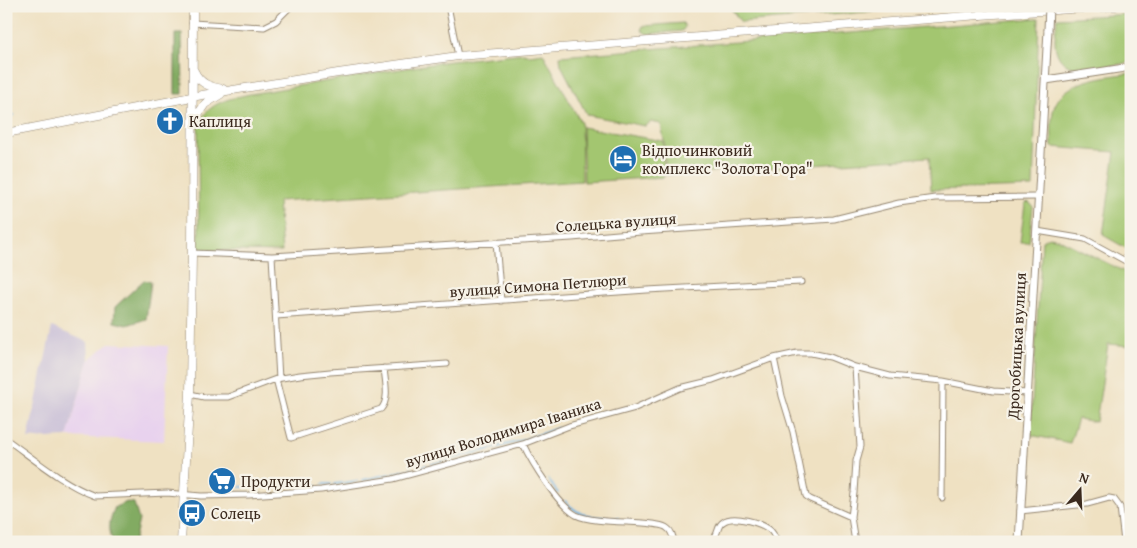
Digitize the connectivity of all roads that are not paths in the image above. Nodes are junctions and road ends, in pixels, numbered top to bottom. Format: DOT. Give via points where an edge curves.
graph roads {
  1 [pos="292,6"];
  2 [pos="448,6"];
  3 [pos="982,6"];
  4 [pos="1049,6"];
  5 [pos="1116,6"];
  6 [pos="192,8"];
  7 [pos="980,15"];
  8 [pos="192,23"];
  9 [pos="458,56"];
  10 [pos="192,66"];
  11 [pos="1131,67"];
  12 [pos="1046,80"];
  13 [pos="232,90"];
  14 [pos="193,96"];
  15 [pos="193,123"];
  16 [pos="6,133"];
  17 [pos="1039,197"];
  18 [pos="1037,230"];
  19 [pos="496,242"];
  20 [pos="192,253"];
  21 [pos="272,256"];
  22 [pos="1131,264"];
  23 [pos="801,282"];
  24 [pos="502,301"];
  25 [pos="276,316"];
  26 [pos="774,358"];
  27 [pos="447,364"];
  28 [pos="855,367"];
  29 [pos="384,368"];
  30 [pos="278,379"];
  31 [pos="943,382"];
  32 [pos="1028,393"];
  33 [pos="190,394"];
  34 [pos="6,439"];
  35 [pos="523,444"];
  36 [pos="184,494"];
  37 [pos="942,498"];
  38 [pos="1020,511"];
  39 [pos="850,516"];
  40 [pos="1127,540"];
  41 [pos="182,542"];
  42 [pos="674,542"];
  43 [pos="706,542"];
  44 [pos="777,542"];
  45 [pos="855,542"];
  46 [pos="1019,542"];
  1 -- 8 [label="street" via="264,27"];
  2 -- 9 [label="street"];
  3 -- 7 [label="street"];
  4 -- 12 [label="street, Дрогобицька вулиця, bridge"];
  5 -- 7 [label="main road"];
  6 -- 8 [label="main road"];
  7 -- 9 [label="main road"];
  8 -- 10 [label="main road"];
  9 -- 13 [label="main road"];
  10 -- 13 [label="main road" via="202,82"];
  10 -- 14 [label="main road"];
  11 -- 12 [label="street"];
  12 -- 17 [label="street, Дрогобицька вулиця"];
  13 -- 14 [label="main road"];
  13 -- 15 [label="main road" via="210,100"];
  14 -- 15 [label="main road"];
  14 -- 16 [label="main road"];
  15 -- 20 [label="main road"];
  17 -- 18 [label="street, Дрогобицька вулиця"];
  17 -- 19 [label="street, Солецька вулиця" via="935,198 813,222"];
  18 -- 22 [label="street" via="1085,238"];
  18 -- 32 [label="street, Дрогобицька вулиця"];
  19 -- 21 [label="street, Солецька вулиця"];
  19 -- 24 [label="street"];
  20 -- 21 [label="street, Солецька вулиця"];
  20 -- 33 [label="main road"];
  21 -- 25 [label="street"];
  23 -- 24 [label="street, вулиця Симона Петлюри"];
  24 -- 25 [label="street, вулиця Симона Петлюри"];
  25 -- 30 [label="street"];
  26 -- 28 [label="street, вулиця Володимира Іваника" via="811,353"];
  26 -- 35 [label="street, вулиця Володимира Іваника"];
  26 -- 39 [label="street" via="806,496"];
  27 -- 29 [label="street"];
  28 -- 31 [label="street, вулиця Володимира Іваника" via="890,376"];
  28 -- 39 [label="street" via="860,446"];
  29 -- 30 [label="street"];
  29 -- 30 [label="street" via="386,392 385,405 381,409 291,438"];
  30 -- 33 [label="street" via="228,397"];
  31 -- 32 [label="street, вулиця Володимира Іваника" via="993,391"];
  31 -- 37 [label="street"];
  32 -- 38 [label="street, Дрогобицька вулиця"];
  33 -- 36 [label="main road"];
  34 -- 36 [label="street, вулиця Володимира Іваника" via="95,496"];
  35 -- 36 [label="street, вулиця Володимира Іваника" via="416,474 359,485 249,495"];
  35 -- 42 [label="street" via="561,501 574,514 585,518 664,526"];
  36 -- 41 [label="main road"];
  38 -- 40 [label="street" via="1114,499 1120,507"];
  38 -- 46 [label="street, Дрогобицька вулиця"];
  39 -- 45 [label="street"];
  43 -- 44 [label="street" via="715,538 720,523 734,519 766,527"];
}
